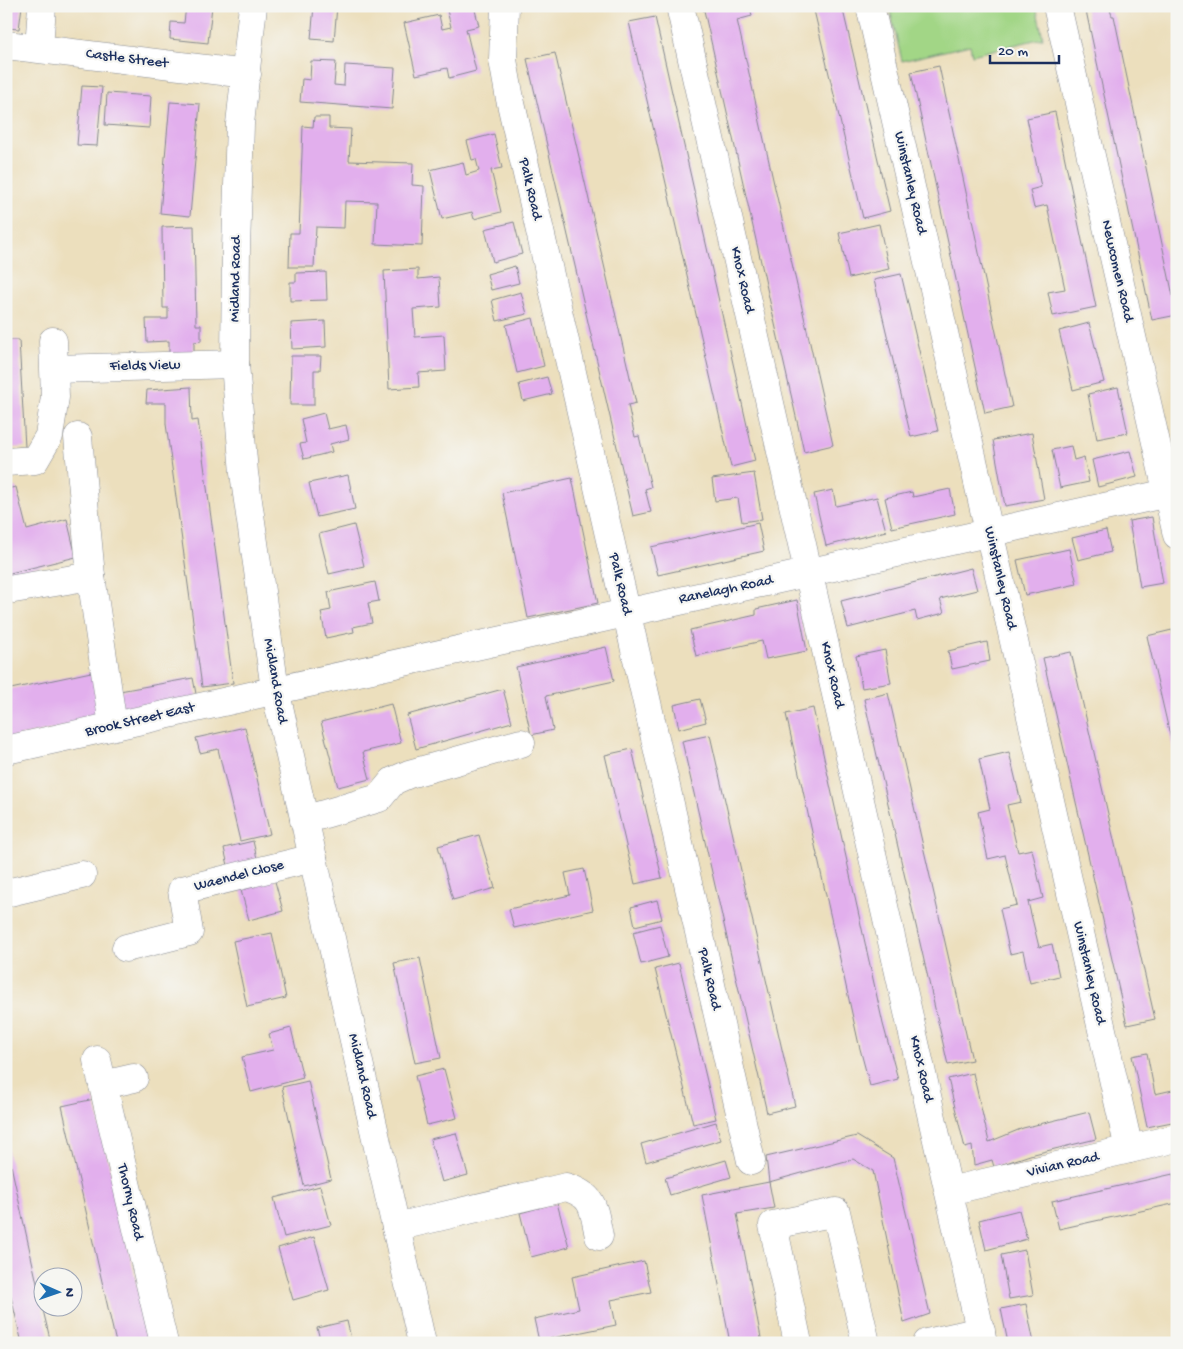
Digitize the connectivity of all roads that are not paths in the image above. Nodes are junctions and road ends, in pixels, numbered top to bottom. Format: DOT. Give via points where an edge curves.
graph roads {
  1 [pos="42,6"];
  2 [pos="253,6"];
  3 [pos="505,6"];
  4 [pos="680,6"];
  5 [pos="870,6"];
  6 [pos="1057,6"];
  7 [pos="6,45"];
  8 [pos="39,48"];
  9 [pos="247,74"];
  10 [pos="53,341"];
  11 [pos="235,364"];
  12 [pos="55,368"];
  13 [pos="78,437"];
  14 [pos="6,462"];
  15 [pos="1172,492"];
  16 [pos="990,532"];
  17 [pos="1177,535"];
  18 [pos="808,572"];
  19 [pos="91,576"];
  20 [pos="14,589"];
  21 [pos="626,612"];
  22 [pos="275,689"];
  23 [pos="113,726"];
  24 [pos="521,742"];
  25 [pos="6,750"];
  26 [pos="304,820"];
  27 [pos="313,858"];
  28 [pos="82,875"];
  29 [pos="7,890"];
  30 [pos="126,948"];
  31 [pos="134,1078"];
  32 [pos="1177,1138"];
  33 [pos="1130,1149"];
  34 [pos="751,1160"];
  35 [pos="949,1191"];
  36 [pos="396,1227"];
  37 [pos="599,1236"];
  38 [pos="982,1337"];
  39 [pos="164,1343"];
  40 [pos="422,1343"];
  41 [pos="798,1343"];
  42 [pos="866,1343"];
  43 [pos="927,1343"];
  1 -- 8 [label="street"];
  2 -- 9 [label="street, Midland Road"];
  3 -- 21 [label="street, Palk Road" via="515,40 503,60 510,99"];
  4 -- 18 [label="street, Knox Road"];
  5 -- 16 [label="street, Winstanley Road"];
  6 -- 15 [label="street, Newcomen Road"];
  7 -- 8 [label="street, Castle Street"];
  8 -- 9 [label="street, Castle Street"];
  9 -- 11 [label="street, Midland Road" via="240,124"];
  10 -- 12 [label="street"];
  11 -- 12 [label="street, Fields View"];
  11 -- 22 [label="street, Midland Road" via="244,473"];
  12 -- 14 [label="street" via="55,397 49,436 35,460"];
  13 -- 19 [label="street"];
  15 -- 16 [label="street, Ranelagh Road"];
  15 -- 17 [label="street, Newcomen Road"];
  16 -- 18 [label="street, Ranelagh Road"];
  16 -- 33 [label="street, Winstanley Road"];
  18 -- 21 [label="street, Ranelagh Road"];
  18 -- 35 [label="street, Knox Road"];
  19 -- 20 [label="street"];
  19 -- 23 [label="street"];
  21 -- 22 [label="street, Ranelagh Road"];
  21 -- 34 [label="street, Palk Road"];
  22 -- 23 [label="street, Brook Street East"];
  22 -- 26 [label="street, Midland Road"];
  23 -- 25 [label="street, Brook Street East"];
  24 -- 26 [label="street" via="410,774 393,782 379,798"];
  26 -- 27 [label="street, Midland Road"];
  27 -- 30 [label="street, Waendel Close" via="182,890 188,932"];
  27 -- 36 [label="street, Midland Road"];
  28 -- 29 [label="street"];
  31 -- 39 [label="street, Thorny Road" via="100,1073"];
  32 -- 33 [label="street, Vivian Road"];
  33 -- 35 [label="street, Vivian Road"];
  35 -- 38 [label="street, Knox Road"];
  36 -- 37 [label="street" via="566,1187 583,1192 592,1205"];
  36 -- 40 [label="street, Midland Road"];
  38 -- 43 [label="street"];
  41 -- 42 [label="street" via="773,1226 836,1212"];
}
